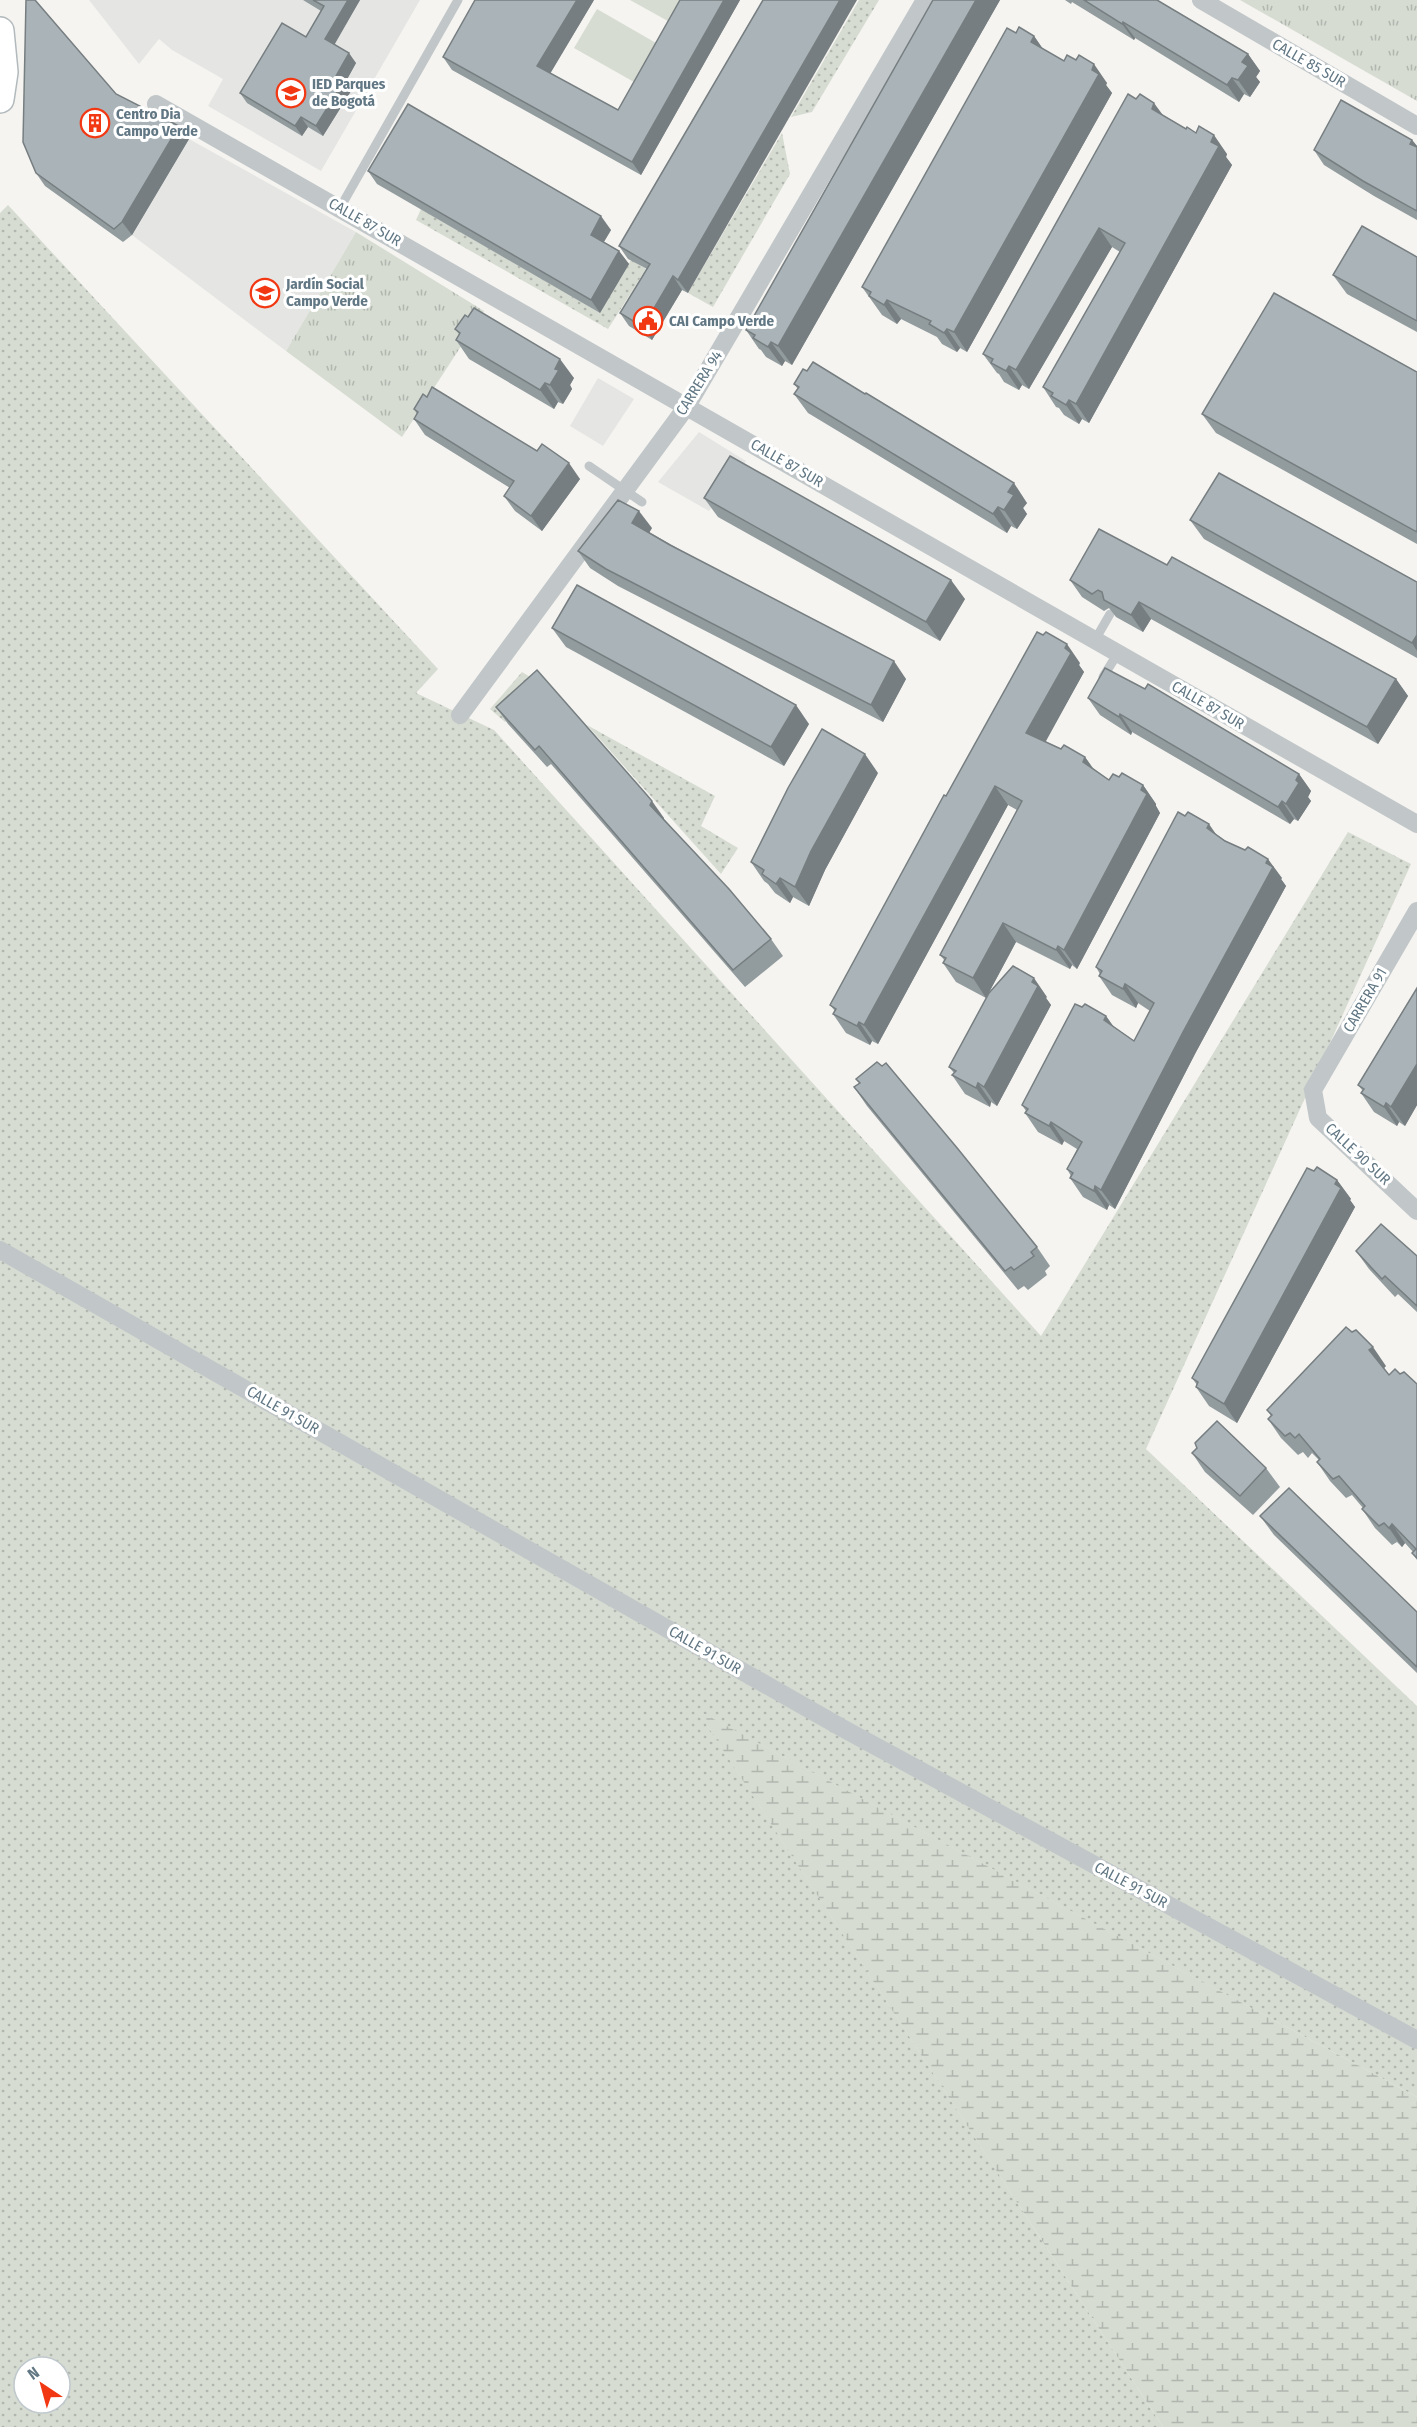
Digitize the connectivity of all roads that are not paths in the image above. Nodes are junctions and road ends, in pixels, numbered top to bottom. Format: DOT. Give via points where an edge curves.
graph roads {
  1 [pos="458,0"];
  2 [pos="925,0"];
  3 [pos="1201,0"];
  4 [pos="0,31"];
  5 [pos="0,99"];
  6 [pos="156,104"];
  7 [pos="1417,126"];
  8 [pos="340,208"];
  9 [pos="687,406"];
  10 [pos="589,466"];
  11 [pos="626,490"];
  12 [pos="642,502"];
  13 [pos="1110,614"];
  14 [pos="1095,640"];
  15 [pos="1118,653"];
  16 [pos="1103,677"];
  17 [pos="460,714"];
  18 [pos="1417,824"];
  19 [pos="1417,910"];
  20 [pos="1312,1090"];
  21 [pos="1417,1211"];
  22 [pos="0,1250"];
  23 [pos="1417,2040"];
  1 -- 8 [label="lane"];
  2 -- 9 [label="street, CARRERA 94"];
  3 -- 7 [label="street, CALLE 85 SUR"];
  4 -- 5 [label="main road" via="4,72"];
  6 -- 8 [label="street, CALLE 87 SUR"];
  8 -- 9 [label="street, CALLE 87 SUR"];
  9 -- 11 [label="street, CARRERA 94"];
  9 -- 14 [label="street, CALLE 87 SUR"];
  10 -- 11 [label="lane"];
  11 -- 12 [label="lane"];
  11 -- 17 [label="street, CARRERA 94"];
  13 -- 14 [label="lane"];
  14 -- 15 [label="street, CALLE 87 SUR"];
  15 -- 16 [label="lane"];
  15 -- 18 [label="street, CALLE 87 SUR"];
  19 -- 20 [label="street, CARRERA 91"];
  20 -- 21 [label="street, CALLE 90 SUR" via="1318,1118"];
  22 -- 23 [label="street, CALLE 91 SUR" via="844,1729"];
}
